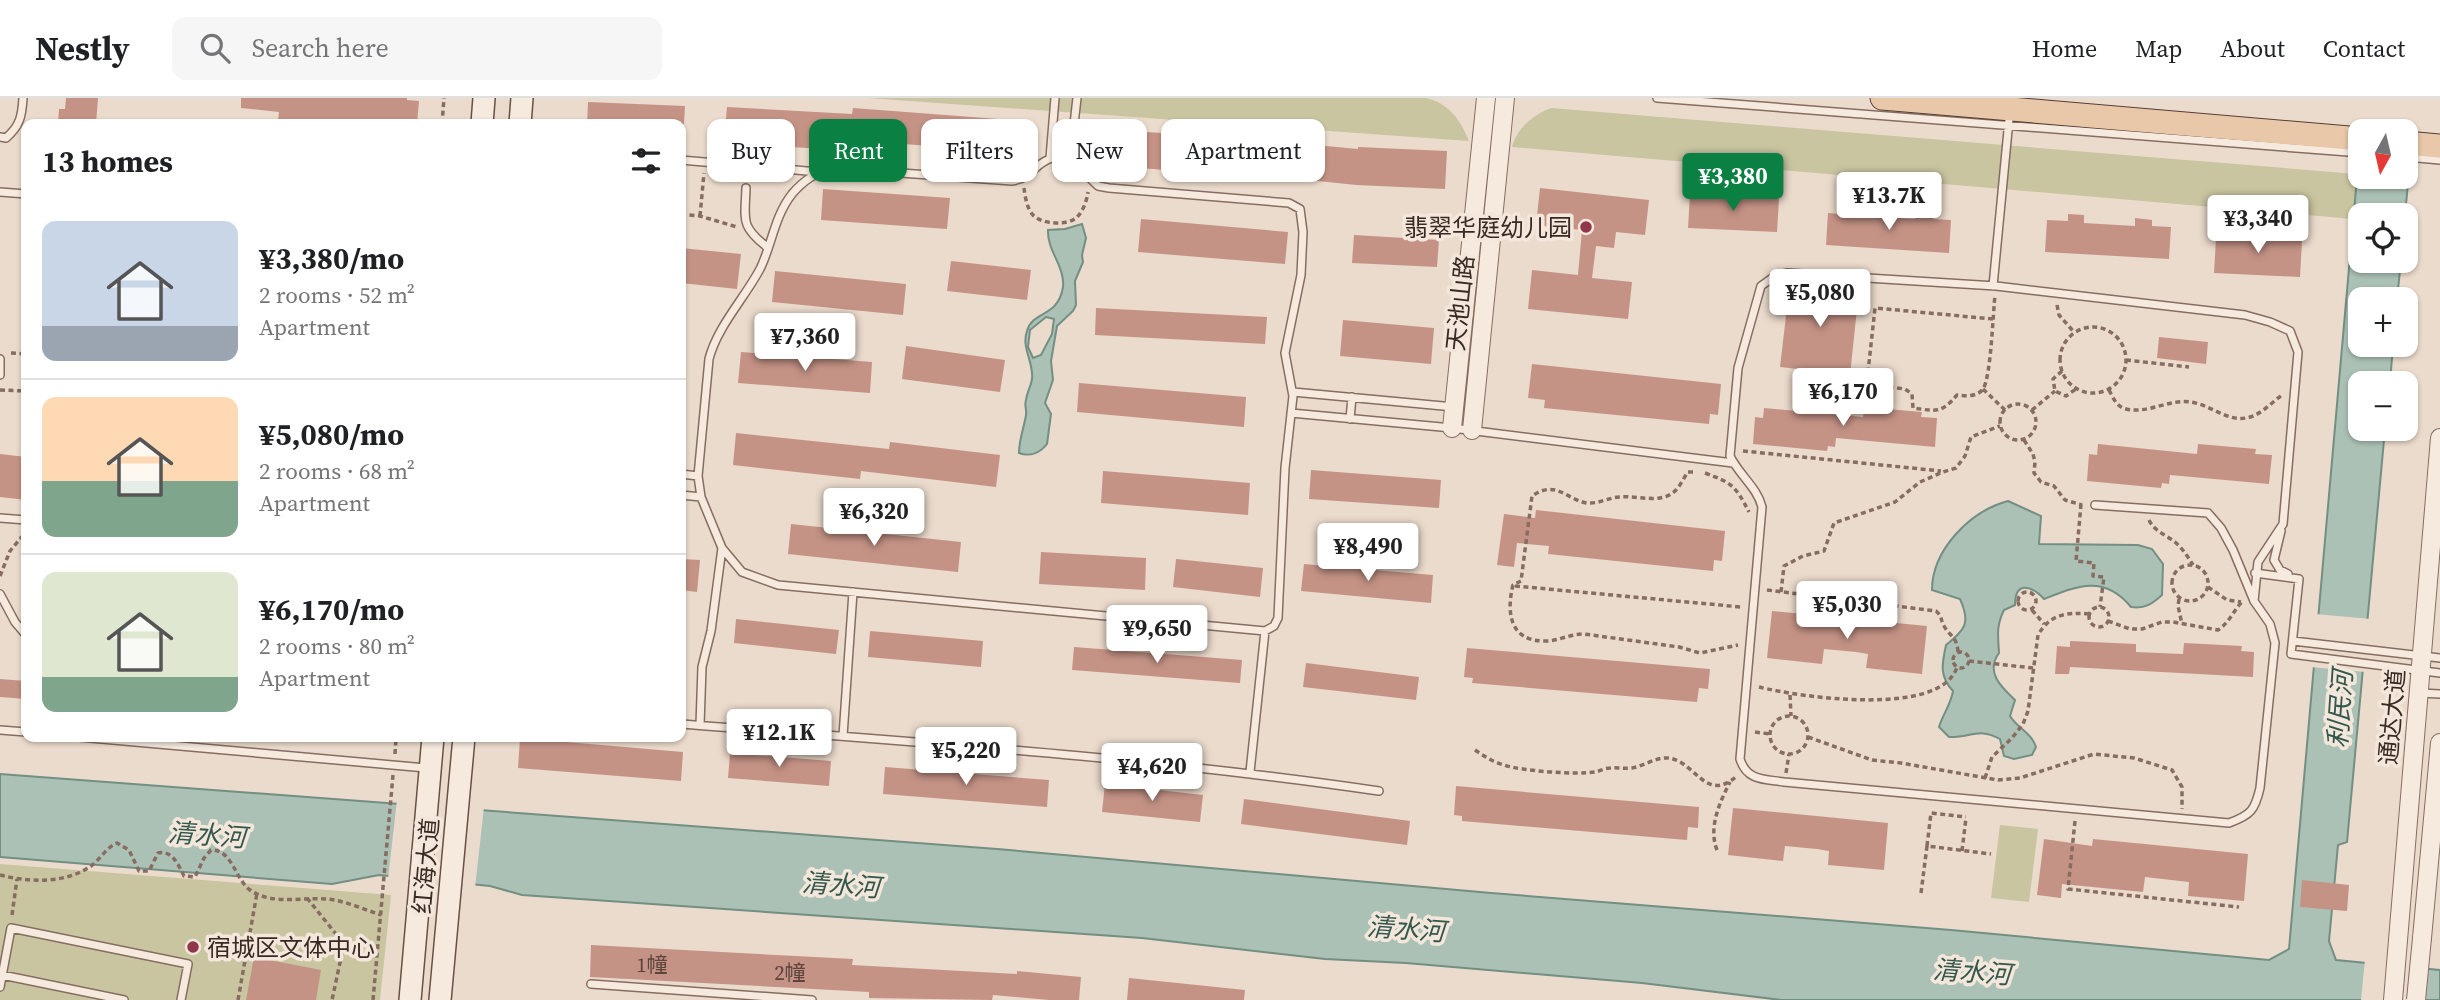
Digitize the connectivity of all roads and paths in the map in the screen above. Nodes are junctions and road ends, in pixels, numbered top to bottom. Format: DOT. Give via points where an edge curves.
graph roads {
  1 [pos="23,98"];
  2 [pos="444,98"];
  3 [pos="484,98"];
  4 [pos="522,98"];
  5 [pos="1055,98"];
  6 [pos="1077,98"];
  7 [pos="1486,98"];
  8 [pos="1505,98"];
  9 [pos="1657,98"];
  10 [pos="1882,98"];
  11 [pos="2010,117"];
  12 [pos="22,119"];
  13 [pos="442,119"];
  14 [pos="482,119"];
  15 [pos="520,119"];
  16 [pos="1075,119"];
  17 [pos="21,120"];
  18 [pos="0,139"];
  19 [pos="2348,140"];
  20 [pos="2315,142"];
  21 [pos="2418,144"];
  22 [pos="2440,146"];
  23 [pos="2348,150"];
  24 [pos="2418,158"];
  25 [pos="1049,159"];
  26 [pos="1052,159"];
  27 [pos="686,160"];
  28 [pos="2440,160"];
  29 [pos="705,162"];
  30 [pos="1038,165"];
  31 [pos="809,171"];
  32 [pos="809,179"];
  33 [pos="1024,182"];
  34 [pos="1091,182"];
  35 [pos="1093,182"];
  36 [pos="746,188"];
  37 [pos="0,192"];
  38 [pos="21,194"];
  39 [pos="686,215"];
  40 [pos="700,216"];
  41 [pos="749,231"];
  42 [pos="767,247"];
  43 [pos="1994,286"];
  44 [pos="2054,293"];
  45 [pos="1993,319"];
  46 [pos="2074,332"];
  47 [pos="0,353"];
  48 [pos="21,354"];
  49 [pos="0,359"];
  50 [pos="2126,360"];
  51 [pos="2189,367"];
  52 [pos="2062,371"];
  53 [pos="0,375"];
  54 [pos="2295,385"];
  55 [pos="1983,389"];
  56 [pos="2076,389"];
  57 [pos="0,390"];
  58 [pos="2109,390"];
  59 [pos="21,391"];
  60 [pos="2055,391"];
  61 [pos="1293,392"];
  62 [pos="1352,397"];
  63 [pos="1454,407"];
  64 [pos="2005,410"];
  65 [pos="2032,410"];
  66 [pos="1292,413"];
  67 [pos="1350,419"];
  68 [pos="2000,426"];
  69 [pos="1452,428"];
  70 [pos="1472,430"];
  71 [pos="2440,438"];
  72 [pos="2024,440"];
  73 [pos="1730,450"];
  74 [pos="1733,463"];
  75 [pos="1943,472"];
  76 [pos="686,475"];
  77 [pos="698,476"];
  78 [pos="686,496"];
  79 [pos="701,497"];
  80 [pos="2081,505"];
  81 [pos="2095,505"];
  82 [pos="2143,508"];
  83 [pos="1751,517"];
  84 [pos="0,518"];
  85 [pos="21,520"];
  86 [pos="2283,524"];
  87 [pos="21,537"];
  88 [pos="722,548"];
  89 [pos="2193,565"];
  90 [pos="2255,573"];
  91 [pos="0,576"];
  92 [pos="2298,579"];
  93 [pos="1513,585"];
  94 [pos="2208,587"];
  95 [pos="1755,588"];
  96 [pos="853,592"];
  97 [pos="1781,592"];
  98 [pos="0,594"];
  99 [pos="2179,598"];
  100 [pos="2254,601"];
  101 [pos="2242,602"];
  102 [pos="1742,607"];
  103 [pos="2100,607"];
  104 [pos="2031,609"];
  105 [pos="2089,614"];
  106 [pos="1741,620"];
  107 [pos="2108,621"];
  108 [pos="2044,624"];
  109 [pos="2182,624"];
  110 [pos="21,629"];
  111 [pos="1265,631"];
  112 [pos="2294,641"];
  113 [pos="1958,652"];
  114 [pos="1737,653"];
  115 [pos="1969,661"];
  116 [pos="2421,662"];
  117 [pos="1957,667"];
  118 [pos="2034,668"];
  119 [pos="2440,673"];
  120 [pos="1746,684"];
  121 [pos="2419,694"];
  122 [pos="2440,694"];
  123 [pos="1790,695"];
  124 [pos="1791,716"];
  125 [pos="686,724"];
  126 [pos="700,725"];
  127 [pos="0,730"];
  128 [pos="21,732"];
  129 [pos="843,736"];
  130 [pos="1808,737"];
  131 [pos="136,742"];
  132 [pos="433,742"];
  133 [pos="464,742"];
  134 [pos="2440,743"];
  135 [pos="1475,750"];
  136 [pos="431,768"];
  137 [pos="1743,769"];
  138 [pos="1250,772"];
  139 [pos="1985,778"];
  140 [pos="1730,782"];
  141 [pos="392,783"];
  142 [pos="1379,791"];
  143 [pos="1968,799"];
  144 [pos="2076,809"];
  145 [pos="1966,817"];
  146 [pos="2183,818"];
  147 [pos="1927,846"];
  148 [pos="1717,850"];
  149 [pos="1962,851"];
  150 [pos="1990,854"];
  151 [pos="0,875"];
  152 [pos="17,879"];
  153 [pos="257,893"];
  154 [pos="1921,893"];
  155 [pos="307,898"];
  156 [pos="2239,907"];
  157 [pos="381,914"];
  158 [pos="11,928"];
  159 [pos="2,975"];
  160 [pos="591,984"];
  161 [pos="0,986"];
  162 [pos="719,996"];
  163 [pos="124,1000"];
  164 [pos="181,1000"];
  165 [pos="238,1000"];
  166 [pos="332,1000"];
  167 [pos="373,1000"];
  168 [pos="410,1000"];
  169 [pos="440,1000"];
  170 [pos="812,1000"];
  171 [pos="2393,1000"];
  172 [pos="2416,1000"];
  1 -- 12 [label="lane"];
  2 -- 13 [label="path"];
  3 -- 14 [label="main road"];
  4 -- 15 [label="main road"];
  5 -- 25 [label="lane"];
  6 -- 16 [label="lane"];
  7 -- 63 [label="street"];
  8 -- 70 [label="street, 天池山路"];
  9 -- 11 [label="lane"];
  10 -- 11 [label="main road"];
  11 -- 20 [label="main road"];
  11 -- 43 [label="lane"];
  17 -- 18 [label="lane"];
  19 -- 20 [label="main road"];
  20 -- 23 [label="lane"];
  21 -- 22 [label="main road"];
  24 -- 28 [label="lane"];
  25 -- 26 [label="lane"];
  25 -- 30 [label="lane"];
  27 -- 29 [label="lane"];
  29 -- 31 [label="lane"];
  29 -- 40 [label="path"];
  32 -- 42 [label="lane" via="790,196"];
  33 -- 34 [label="path" via="1034,217 1062,222 1076,218 1086,203"];
  35 -- 61 [label="lane" via="1109,188 1289,203 1300,209 1301,275 1285,353"];
  36 -- 41 [label="lane"];
  37 -- 38 [label="lane"];
  39 -- 40 [label="path"];
  40 -- 41 [label="path"];
  41 -- 42 [label="lane"];
  42 -- 77 [label="lane" via="751,285 712,346"];
  43 -- 44 [label="lane"];
  43 -- 45 [label="path"];
  43 -- 73 [label="lane" via="1787,273 1774,276 1761,286 1738,368"];
  44 -- 46 [label="path" via="2059,315"];
  44 -- 54 [label="lane" via="2245,315 2270,322 2290,331 2294,341 2298,352"];
  45 -- 55 [label="path"];
  45 -- 55 [label="path" via="1875,308 1868,372 1873,385 1905,389 1912,394 1913,408 1934,411 1945,409 1957,395 1976,395"];
  46 -- 50 [label="path" via="2106,329 2122,344"];
  46 -- 52 [label="path" via="2061,350"];
  47 -- 48 [label="path"];
  49 -- 53 [label="lane"];
  50 -- 51 [label="path"];
  50 -- 58 [label="path" via="2123,375"];
  52 -- 56 [label="path"];
  52 -- 60 [label="path" via="2053,379"];
  54 -- 58 [label="path" via="2245,419 2186,401 2125,409 2117,405"];
  54 -- 86 [label="lane"];
  55 -- 64 [label="path"];
  56 -- 58 [label="path" via="2098,394"];
  56 -- 60 [label="path" via="2066,396"];
  57 -- 59 [label="path"];
  60 -- 65 [label="path"];
  61 -- 62 [label="lane"];
  61 -- 66 [label="lane"];
  62 -- 63 [label="lane"];
  62 -- 67 [label="lane"];
  63 -- 69 [label="street"];
  64 -- 65 [label="path" via="2015,404"];
  64 -- 68 [label="path"];
  65 -- 72 [label="path" via="2036,427"];
  66 -- 67 [label="lane"];
  66 -- 111 [label="lane" via="1278,618"];
  67 -- 69 [label="lane"];
  68 -- 72 [label="path" via="2012,440"];
  68 -- 75 [label="path" via="1971,437 1956,468"];
  69 -- 70 [label="lane"];
  70 -- 74 [label="lane"];
  71 -- 116 [label="street, 通达大道" via="2428,625"];
  72 -- 80 [label="path" via="2040,482"];
  73 -- 74 [label="lane"];
  73 -- 75 [label="path"];
  74 -- 95 [label="lane" via="1759,495 1762,507"];
  75 -- 97 [label="path" via="1920,482 1895,502 1834,523 1824,551 1784,566"];
  76 -- 77 [label="lane"];
  77 -- 79 [label="lane"];
  78 -- 79 [label="lane"];
  79 -- 88 [label="lane"];
  80 -- 81 [label="path"];
  80 -- 103 [label="path" via="2076,561 2094,563 2093,576 2104,577"];
  81 -- 82 [label="lane"];
  82 -- 89 [label="path" via="2152,525 2175,542"];
  82 -- 100 [label="lane" via="2208,513 2233,550"];
  83 -- 93 [label="path" via="1730,482 1703,472 1688,472 1665,497 1629,496 1586,503 1541,489 1532,496 1521,581"];
  84 -- 85 [label="lane"];
  86 -- 90 [label="lane"];
  86 -- 92 [label="lane" via="2274,559 2280,570"];
  87 -- 91 [label="path"];
  88 -- 96 [label="lane" via="742,572 763,580"];
  88 -- 126 [label="lane" via="702,667"];
  89 -- 94 [label="path" via="2207,575"];
  89 -- 99 [label="path" via="2182,567 2173,576 2172,588"];
  90 -- 92 [label="lane"];
  90 -- 100 [label="lane"];
  92 -- 112 [label="lane"];
  93 -- 102 [label="path"];
  93 -- 114 [label="path" via="1509,615 1526,638 1546,641 1584,634 1700,653 1738,645"];
  94 -- 99 [label="path" via="2197,600"];
  94 -- 101 [label="path" via="2227,600"];
  95 -- 97 [label="path"];
  95 -- 102 [label="path" via="1744,587"];
  95 -- 120 [label="lane"];
  96 -- 111 [label="lane"];
  96 -- 129 [label="lane"];
  97 -- 113 [label="path" via="1936,611 1954,636"];
  98 -- 110 [label="lane"];
  99 -- 109 [label="path"];
  100 -- 101 [label="path"];
  100 -- 146 [label="lane" via="2270,624 2275,643 2256,806 2229,822"];
  101 -- 109 [label="path" via="2218,630"];
  102 -- 106 [label="path"];
  103 -- 105 [label="path"];
  103 -- 107 [label="path" via="2107,611"];
  104 -- 104 [label="path" via="2018,604 2022,594 2035,597"];
  104 -- 108 [label="path"];
  105 -- 107 [label="path" via="2094,625 2100,627"];
  105 -- 108 [label="path" via="2057,615"];
  107 -- 109 [label="path" via="2130,629 2162,622"];
  108 -- 118 [label="path"];
  111 -- 138 [label="lane"];
  112 -- 116 [label="lane"];
  112 -- 116 [label="lane" via="2291,654"];
  113 -- 115 [label="path" via="1966,654"];
  113 -- 117 [label="path" via="1952,661"];
  115 -- 117 [label="path"];
  115 -- 118 [label="path"];
  116 -- 119 [label="lane"];
  116 -- 121 [label="street, 通达大道"];
  117 -- 123 [label="path" via="1944,686 1893,700"];
  118 -- 139 [label="path" via="2023,724 1992,757"];
  120 -- 123 [label="path"];
  120 -- 137 [label="lane"];
  121 -- 122 [label="lane"];
  121 -- 171 [label="street, 通达大道"];
  123 -- 124 [label="path"];
  124 -- 130 [label="path" via="1806,725"];
  124 -- 130 [label="path" via="1779,719 1772,728 1774,746 1785,754 1798,752"];
  125 -- 126 [label="lane"];
  126 -- 129 [label="lane"];
  127 -- 128 [label="lane"];
  129 -- 138 [label="lane"];
  130 -- 139 [label="path" via="1872,760"];
  131 -- 136 [label="lane"];
  132 -- 136 [label="main road, 红海大道"];
  133 -- 169 [label="main road, 红海大道"];
  134 -- 172 [label="street, 通达大道, bridge"];
  135 -- 140 [label="path" via="1505,766 1580,773 1635,768 1670,758 1680,761 1703,783"];
  136 -- 168 [label="main road, 红海大道"];
  137 -- 140 [label="path"];
  137 -- 143 [label="lane" via="1756,778 1784,782"];
  138 -- 142 [label="lane"];
  139 -- 146 [label="path" via="2020,778 2094,754 2134,758 2172,770 2182,787"];
  140 -- 148 [label="path" via="1714,825"];
  141 -- 157 [label="path"];
  143 -- 144 [label="lane"];
  143 -- 145 [label="path"];
  144 -- 146 [label="lane"];
  144 -- 156 [label="path" via="2068,889"];
  145 -- 147 [label="path" via="1931,813"];
  145 -- 149 [label="path"];
  147 -- 149 [label="path"];
  147 -- 154 [label="path"];
  149 -- 150 [label="path"];
  151 -- 152 [label="path"];
  152 -- 153 [label="path" via="50,879 88,869 117,843 130,850 139,871 149,871 158,853 164,852 172,855 190,878 211,850 218,850 249,890"];
  152 -- 158 [label="path"];
  153 -- 155 [label="path" via="271,899"];
  153 -- 165 [label="path"];
  155 -- 157 [label="path" via="334,900"];
  155 -- 166 [label="path" via="344,944"];
  157 -- 167 [label="path"];
  158 -- 159 [label="lane"];
  158 -- 164 [label="lane" via="188,964"];
  159 -- 161 [label="lane"];
  159 -- 163 [label="lane"];
  160 -- 162 [label="lane"];
  162 -- 170 [label="lane"];
}
